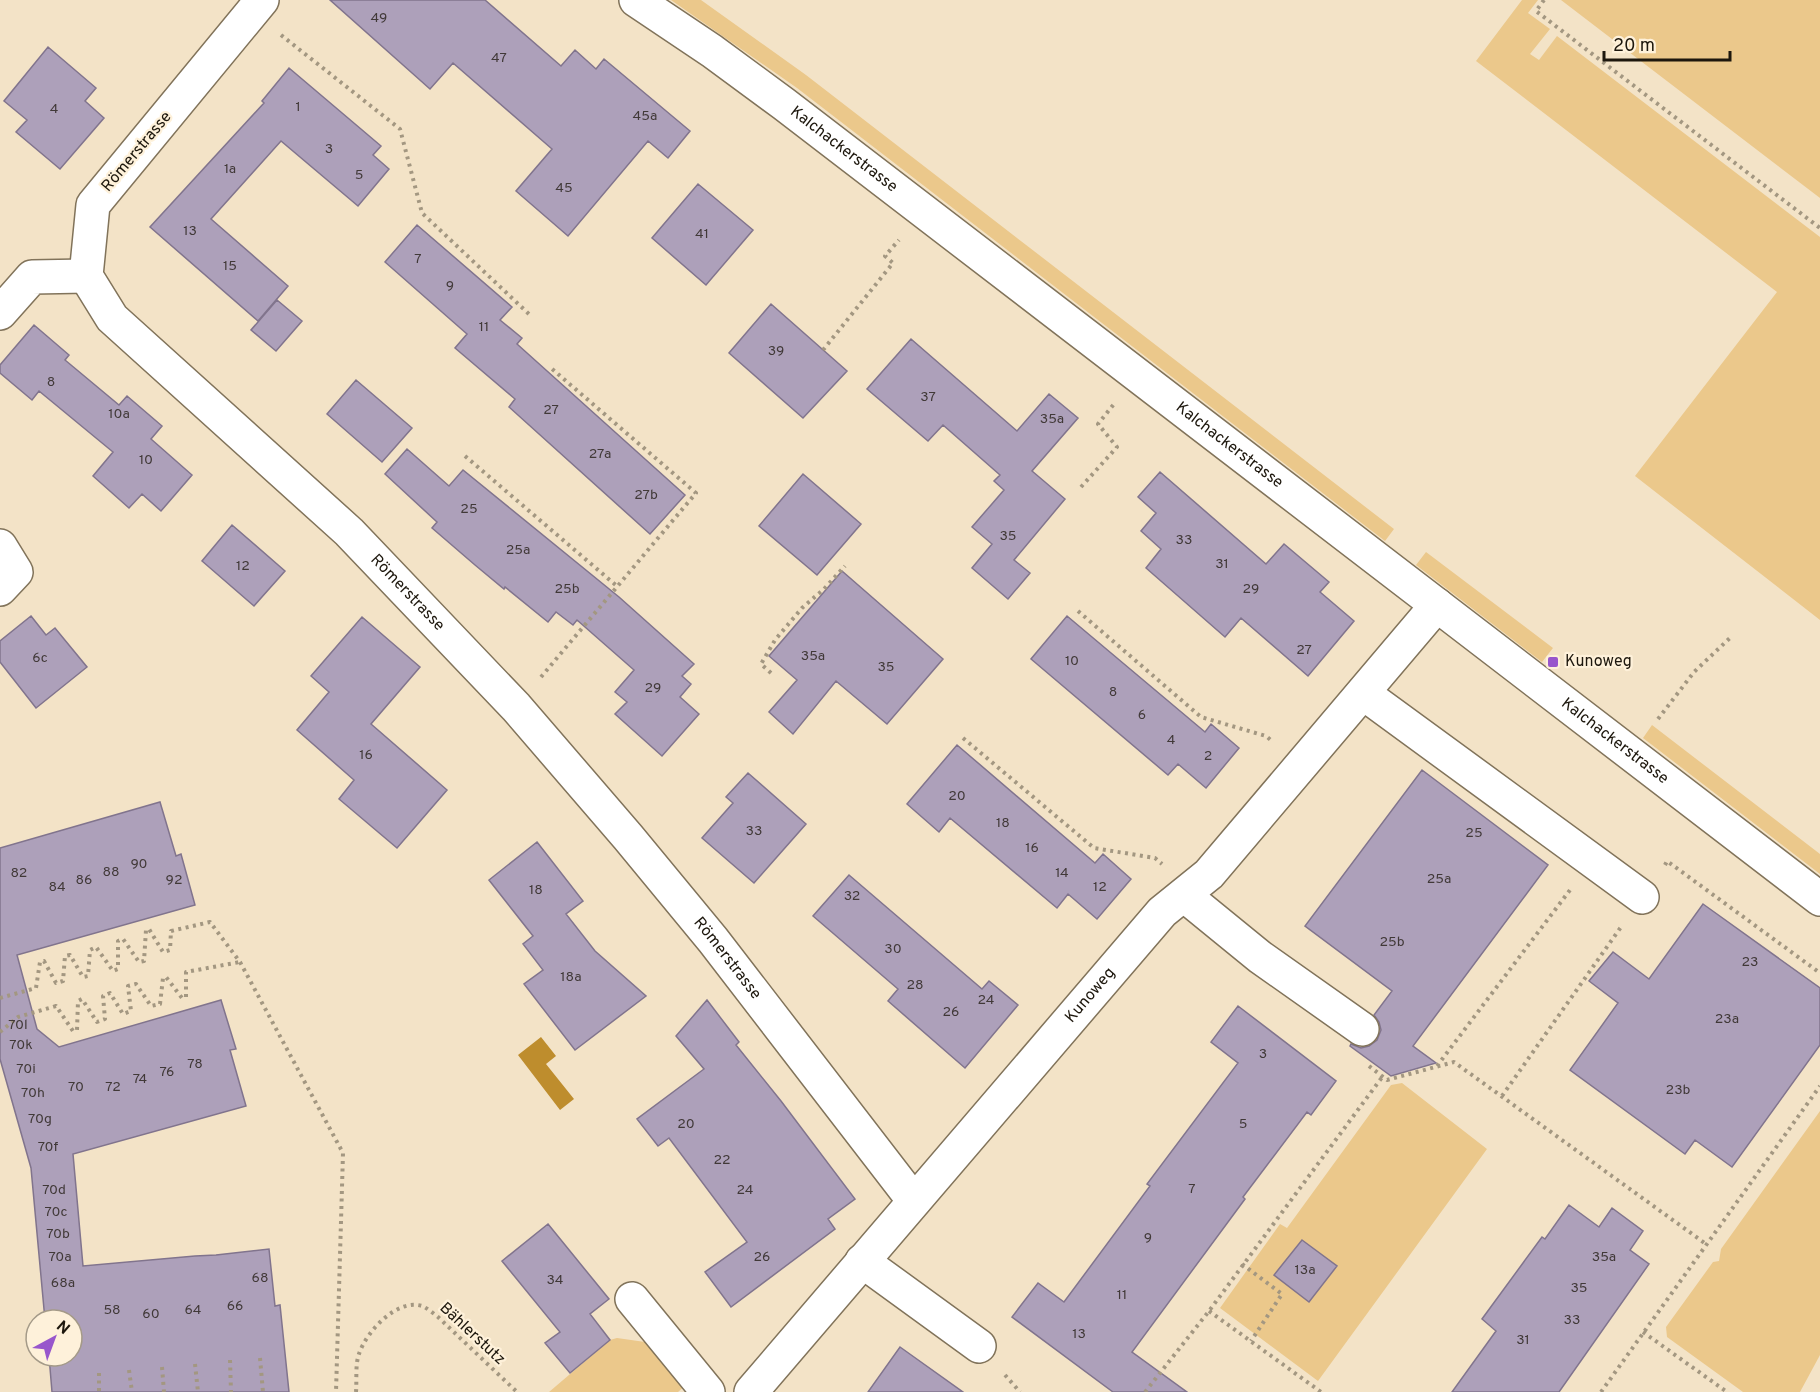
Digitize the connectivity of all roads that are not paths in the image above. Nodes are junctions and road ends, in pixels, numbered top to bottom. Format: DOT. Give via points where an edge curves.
graph roads {
  1 [pos="636,0"];
  2 [pos="257,6"];
  3 [pos="86,276"];
  4 [pos="0,312"];
  5 [pos="0,546"];
  6 [pos="0,589"];
  7 [pos="1437,605"];
  8 [pos="1363,693"];
  9 [pos="1188,892"];
  10 [pos="1642,897"];
  11 [pos="1820,899"];
  12 [pos="1362,1029"];
  13 [pos="914,1201"];
  14 [pos="862,1261"];
  15 [pos="632,1299"];
  16 [pos="979,1346"];
  17 [pos="708,1392"];
  18 [pos="751,1392"];
  1 -- 7 [label="street, Kalchackerstrasse" via="784,104"];
  2 -- 3 [label="street, Römerstrasse" via="93,205"];
  3 -- 4 [label="street" via="32,277"];
  3 -- 13 [label="street, Römerstrasse" via="112,318 349,532 516,707 713,940"];
  5 -- 6 [label="street" via="16,572"];
  7 -- 8 [label="street, Kunoweg"];
  7 -- 11 [label="street, Kalchackerstrasse"];
  8 -- 9 [label="street, Kunoweg" via="1209,874"];
  8 -- 10 [label="street"];
  9 -- 12 [label="street" via="1260,957"];
  9 -- 13 [label="street, Kunoweg" via="1162,912"];
  13 -- 14 [label="street, Kunoweg"];
  14 -- 16 [label="street"];
  14 -- 18 [label="street, Kunoweg"];
  15 -- 17 [label="street"];
}
